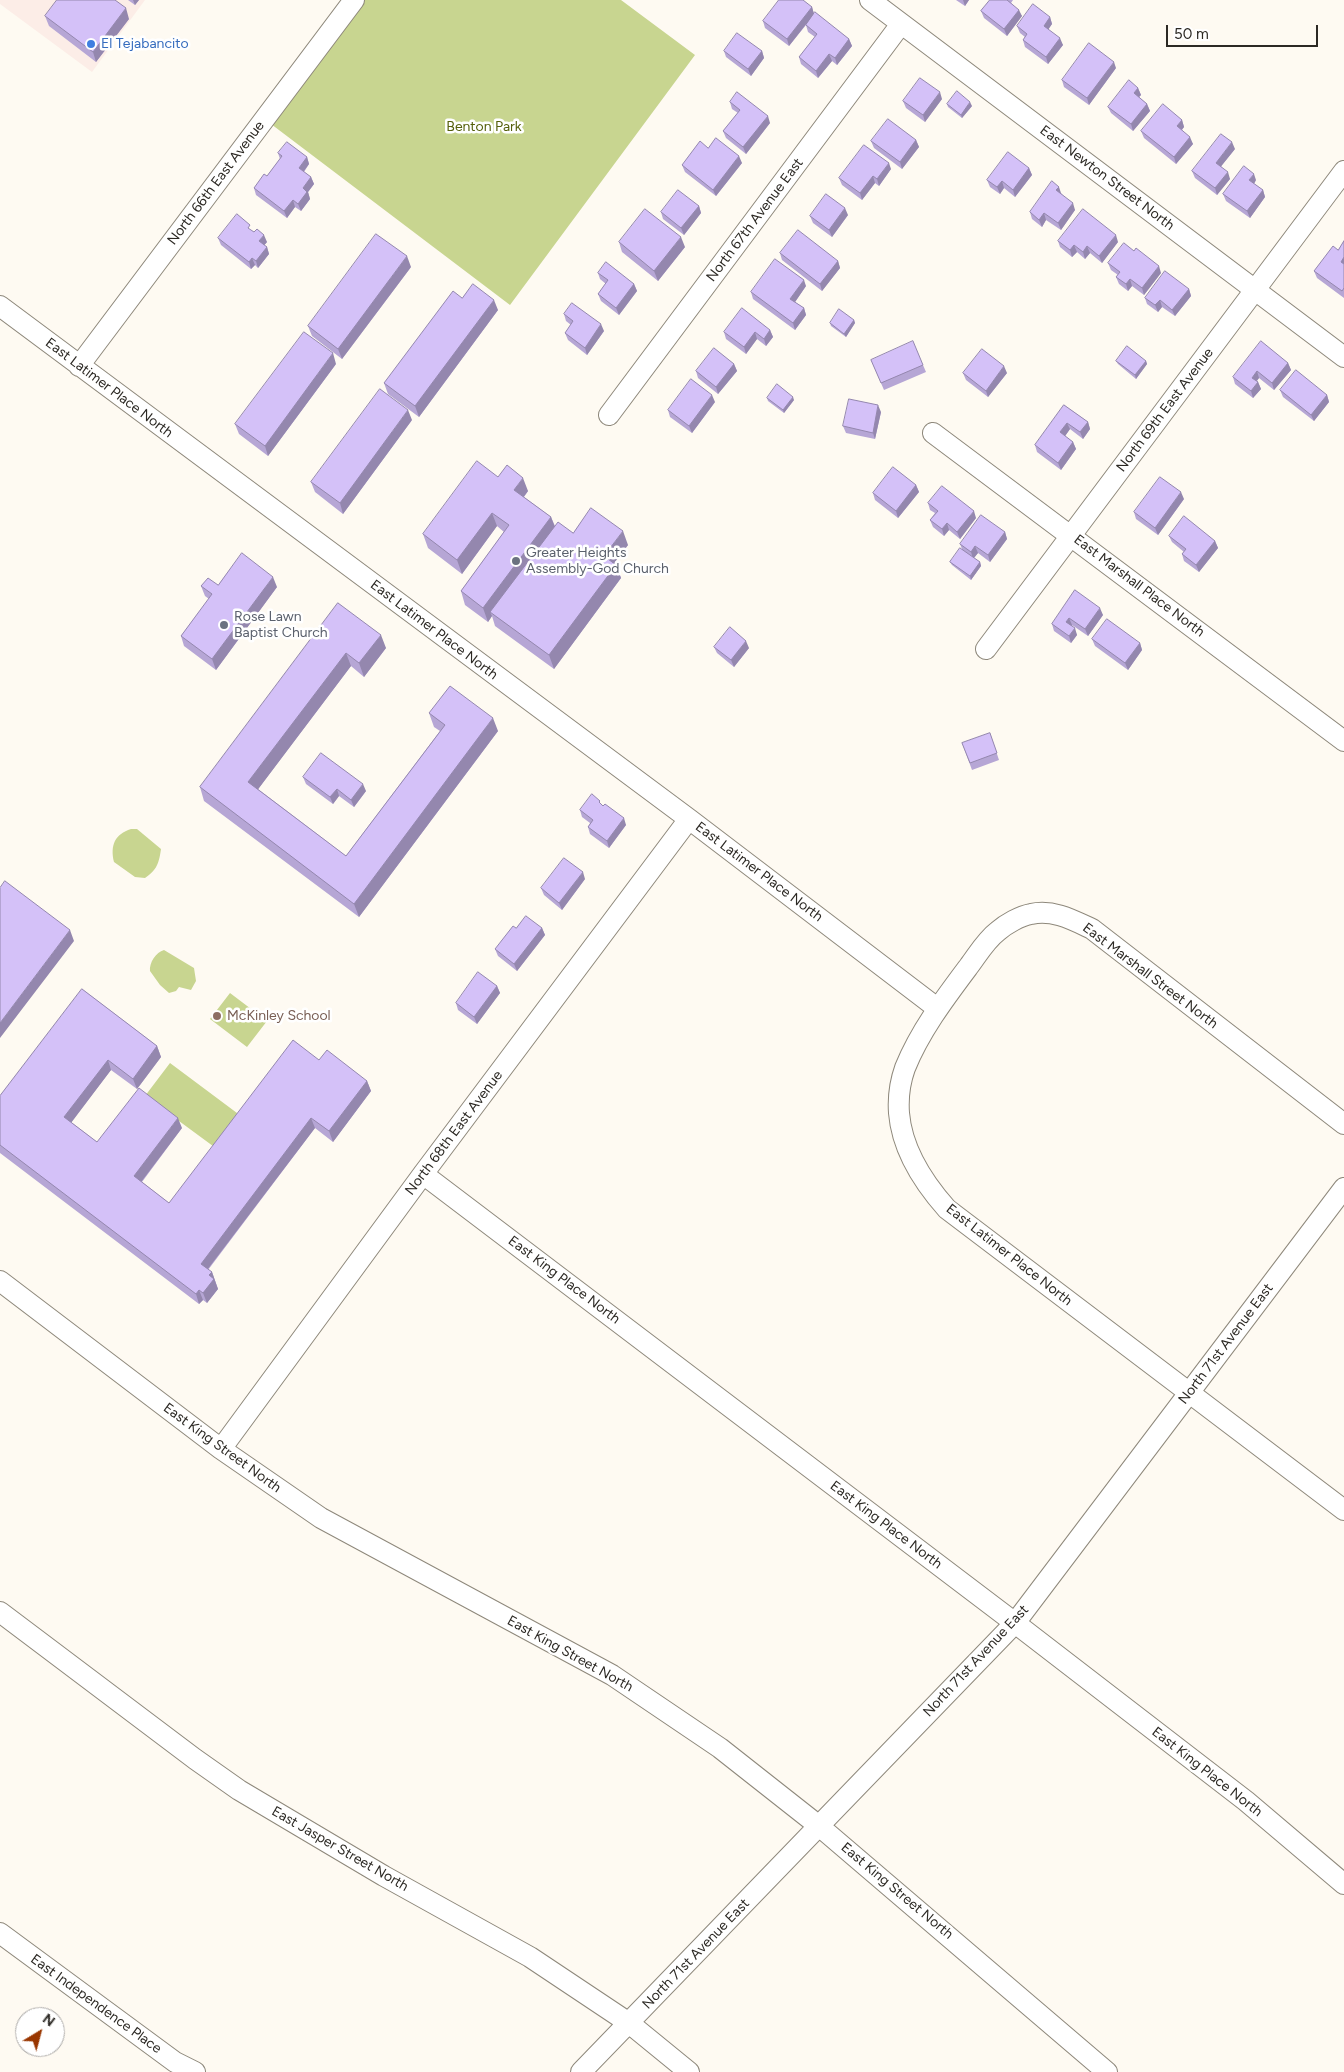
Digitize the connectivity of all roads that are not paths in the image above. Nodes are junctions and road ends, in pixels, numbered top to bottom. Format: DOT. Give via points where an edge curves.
graph roads {
  1 [pos="354,0"];
  2 [pos="870,0"];
  3 [pos="901,24"];
  4 [pos="1344,171"];
  5 [pos="1255,290"];
  6 [pos="0,306"];
  7 [pos="1344,357"];
  8 [pos="79,366"];
  9 [pos="609,415"];
  10 [pos="933,433"];
  11 [pos="1071,535"];
  12 [pos="986,650"];
  13 [pos="1344,741"];
  14 [pos="689,819"];
  15 [pos="937,1008"];
  16 [pos="1344,1124"];
  17 [pos="423,1174"];
  18 [pos="1344,1188"];
  19 [pos="0,1281"];
  20 [pos="1189,1393"];
  21 [pos="221,1449"];
  22 [pos="1344,1510"];
  23 [pos="0,1612"];
  24 [pos="1015,1623"];
  25 [pos="820,1826"];
  26 [pos="1344,1884"];
  27 [pos="0,1933"];
  28 [pos="629,2024"];
  29 [pos="195,2072"];
  30 [pos="581,2072"];
  31 [pos="689,2072"];
  32 [pos="1107,2072"];
  1 -- 8 [label="street, North 66th East Avenue"];
  2 -- 3 [label="street, East Newton Street North"];
  3 -- 5 [label="street, East Newton Street North"];
  3 -- 9 [label="street, North 67th Avenue East"];
  4 -- 5 [label="street, North 69th East Avenue"];
  5 -- 7 [label="street, East Newton Street North"];
  5 -- 11 [label="street, North 69th East Avenue"];
  6 -- 8 [label="street, East Latimer Place North"];
  8 -- 14 [label="street, East Latimer Place North"];
  10 -- 11 [label="street, East Marshall Place North"];
  11 -- 12 [label="street, North 69th East Avenue"];
  11 -- 13 [label="street, East Marshall Place North"];
  14 -- 15 [label="street, East Latimer Place North"];
  14 -- 17 [label="street, North 68th East Avenue"];
  15 -- 16 [label="street, East Marshall Street North" via="998,930 1031,914 1068,917 1092,929"];
  15 -- 20 [label="street, East Latimer Place North" via="904,1070 899,1097 905,1146 932,1192 947,1209"];
  17 -- 21 [label="street, North 68th East Avenue"];
  17 -- 24 [label="street, East King Place North"];
  18 -- 20 [label="street, North 71st Avenue East"];
  19 -- 21 [label="street, East King Street North"];
  20 -- 22 [label="street, East Latimer Place North"];
  20 -- 24 [label="street, North 71st Avenue East"];
  21 -- 25 [label="street, East King Street North" via="321,1518 612,1675 720,1748"];
  23 -- 28 [label="street, East Jasper Street North" via="239,1790 530,1957"];
  24 -- 25 [label="street, North 71st Avenue East"];
  24 -- 26 [label="street, East King Place North" via="1246,1801"];
  25 -- 28 [label="street, North 71st Avenue East"];
  25 -- 32 [label="street, East King Street North"];
  27 -- 29 [label="street, East Independence Place" via="175,2062"];
  28 -- 30 [label="street, North 71st Avenue East"];
  28 -- 31 [label="street, East Jasper Street North"];
}
